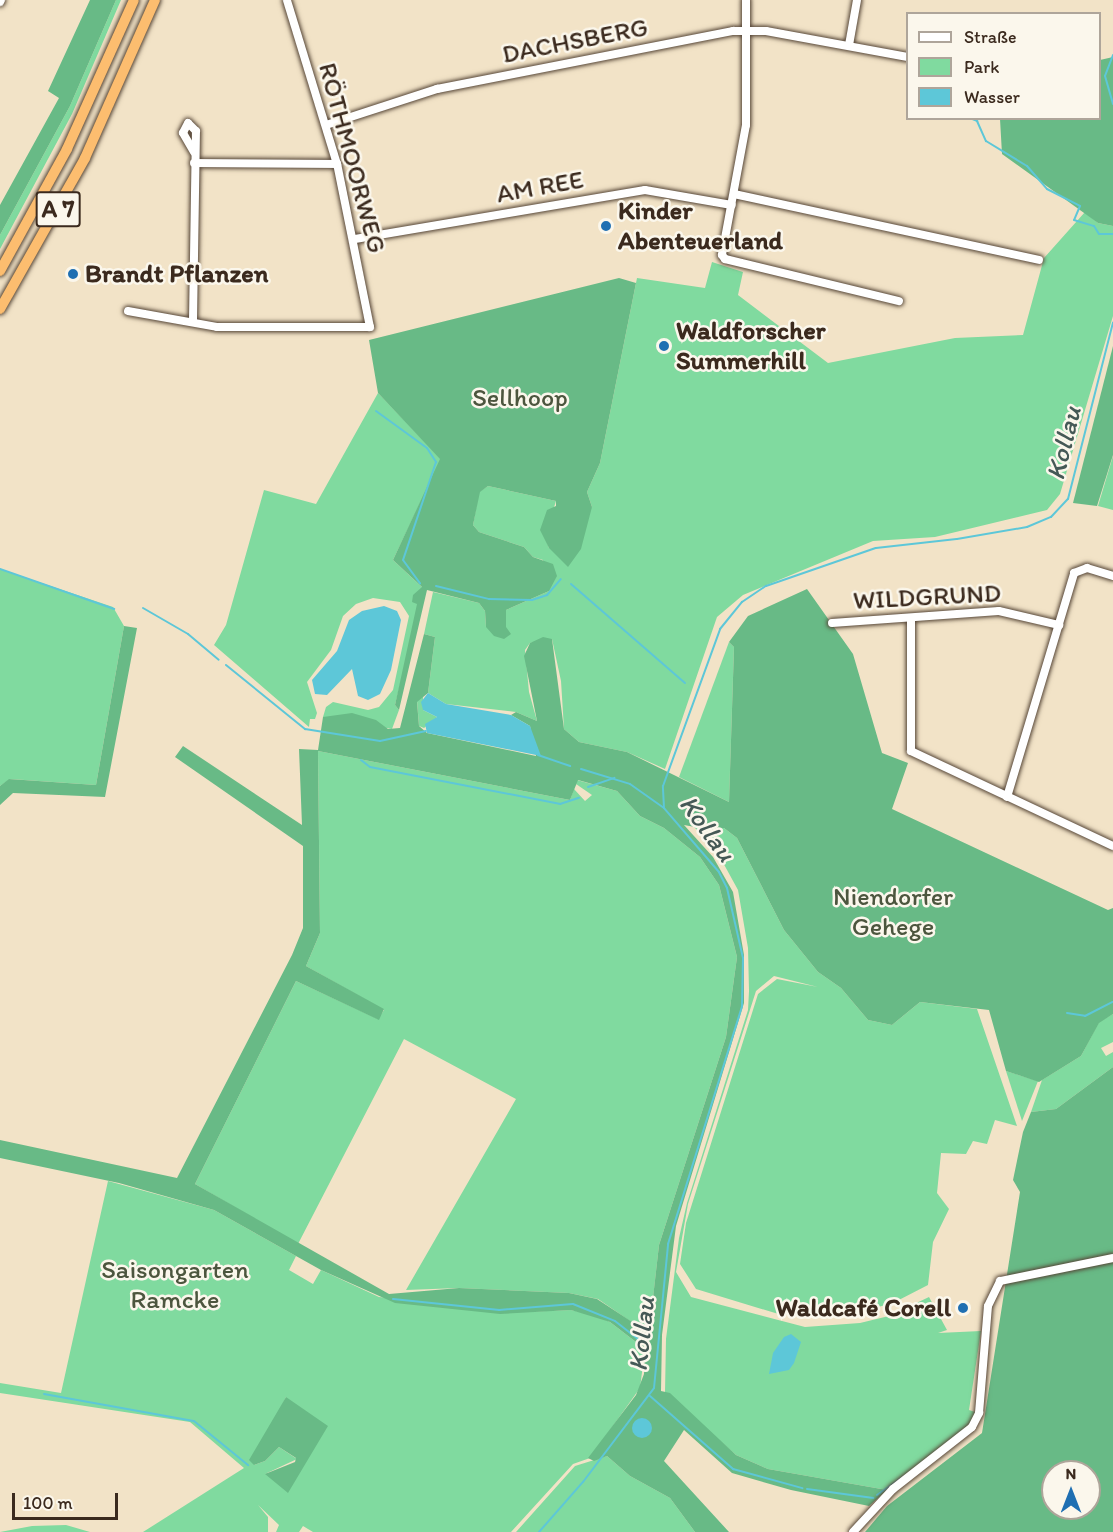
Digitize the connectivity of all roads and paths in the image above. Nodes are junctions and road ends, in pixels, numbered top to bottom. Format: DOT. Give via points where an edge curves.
graph roads {
  1 [pos="134,0"];
  2 [pos="155,0"];
  3 [pos="287,0"];
  4 [pos="746,0"];
  5 [pos="857,0"];
  6 [pos="747,30"];
  7 [pos="849,45"];
  8 [pos="906,57"];
  9 [pos="326,125"];
  10 [pos="194,152"];
  11 [pos="194,163"];
  12 [pos="337,164"];
  13 [pos="734,194"];
  14 [pos="732,205"];
  15 [pos="355,239"];
  16 [pos="1039,260"];
  17 [pos="0,271"];
  18 [pos="899,301"];
  19 [pos="0,309"];
  20 [pos="128,311"];
  21 [pos="193,320"];
  22 [pos="1113,576"];
  23 [pos="911,619"];
  24 [pos="832,623"];
  25 [pos="1059,625"];
  26 [pos="1007,797"];
  27 [pos="1113,846"];
  28 [pos="1113,1258"];
  29 [pos="853,1532"];
  1 -- 17 [label="highway, A 7" via="67,149"];
  2 -- 19 [label="highway, A 7" via="85,158"];
  3 -- 9 [label="street, RÖTHMOORWEG"];
  4 -- 6 [label="street"];
  5 -- 7 [label="street"];
  6 -- 7 [label="street, DACHSBERG"];
  6 -- 9 [label="street, DACHSBERG" via="438,89"];
  6 -- 13 [label="street" via="747,124"];
  7 -- 8 [label="street, DACHSBERG"];
  9 -- 12 [label="street, RÖTHMOORWEG"];
  10 -- 11 [label="street"];
  11 -- 12 [label="street"];
  11 -- 21 [label="street"];
  12 -- 15 [label="street, RÖTHMOORWEG"];
  13 -- 14 [label="street"];
  13 -- 16 [label="street"];
  14 -- 15 [label="street, AM REE" via="645,190"];
  14 -- 18 [label="street" via="722,255 729,263"];
  15 -- 21 [label="street, RÖTHMOORWEG" via="370,327 217,327"];
  20 -- 21 [label="street"];
  22 -- 25 [label="street" via="1087,568 1074,573"];
  23 -- 24 [label="street, WILDGRUND"];
  23 -- 25 [label="street, WILDGRUND" via="999,610"];
  23 -- 26 [label="street" via="910,751"];
  25 -- 26 [label="street"];
  26 -- 27 [label="street"];
  28 -- 29 [label="street" via="1000,1281 988,1306 979,1413 972,1427 893,1489"];
}
